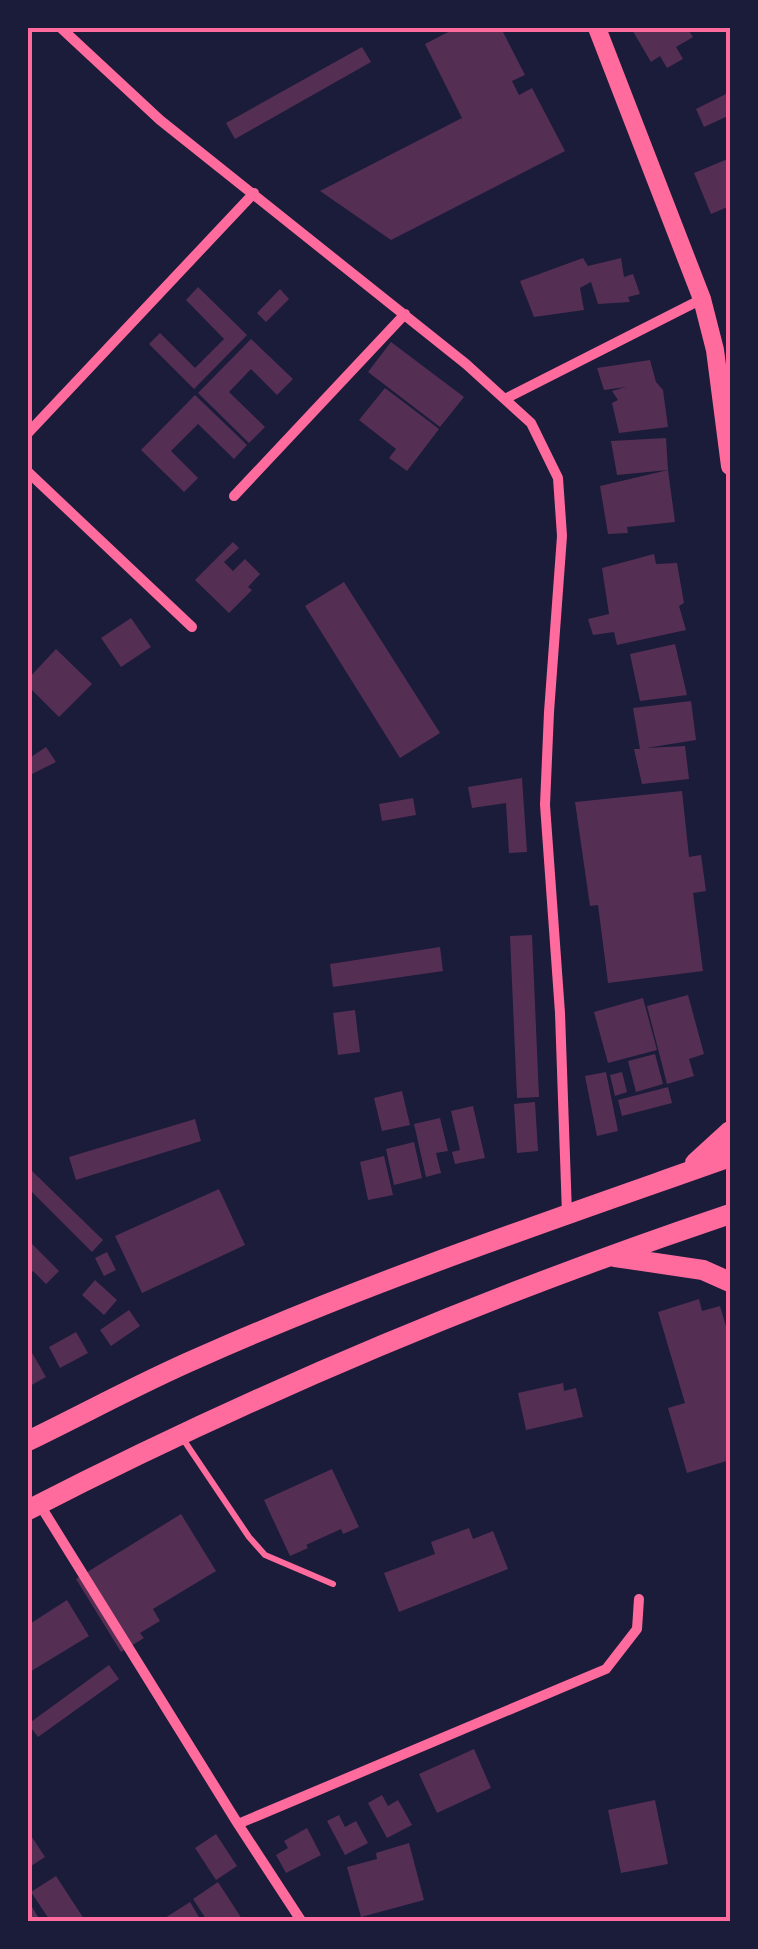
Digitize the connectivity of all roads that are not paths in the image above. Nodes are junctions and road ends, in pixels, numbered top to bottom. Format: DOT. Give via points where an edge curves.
graph roads {
  1 [pos="61,28"];
  2 [pos="597,28"];
  3 [pos="254,193"];
  4 [pos="702,299"];
  5 [pos="405,314"];
  6 [pos="505,400"];
  7 [pos="28,433"];
  8 [pos="730,466"];
  9 [pos="28,472"];
  10 [pos="234,496"];
  11 [pos="192,627"];
  12 [pos="730,1131"];
  13 [pos="730,1157"];
  14 [pos="670,1179"];
  15 [pos="566,1214"];
  16 [pos="730,1214"];
  17 [pos="608,1256"];
  18 [pos="730,1282"];
  19 [pos="180,1434"];
  20 [pos="28,1441"];
  21 [pos="34,1507"];
  22 [pos="333,1584"];
  23 [pos="639,1599"];
  24 [pos="238,1824"];
  25 [pos="302,1922"];
  1 -- 3 [label="street" via="160,120"];
  2 -- 4 [label="main road"];
  3 -- 5 [label="street"];
  3 -- 7 [label="street"];
  4 -- 6 [label="street"];
  4 -- 8 [label="main road"];
  5 -- 6 [label="street"];
  5 -- 10 [label="street"];
  6 -- 15 [label="street" via="531,424 558,478 562,536 545,805"];
  9 -- 11 [label="street"];
  12 -- 14 [label="highway"];
  13 -- 14 [label="highway"];
  14 -- 15 [label="highway"];
  15 -- 20 [label="highway" via="194,1359"];
  16 -- 17 [label="highway"];
  17 -- 18 [label="highway" via="703,1270"];
  17 -- 19 [label="highway" via="308,1375"];
  19 -- 21 [label="highway"];
  19 -- 22 [label="lane" via="265,1554"];
  21 -- 24 [label="street"];
  23 -- 24 [label="street" via="638,1629 606,1669"];
  24 -- 25 [label="street"];
}
